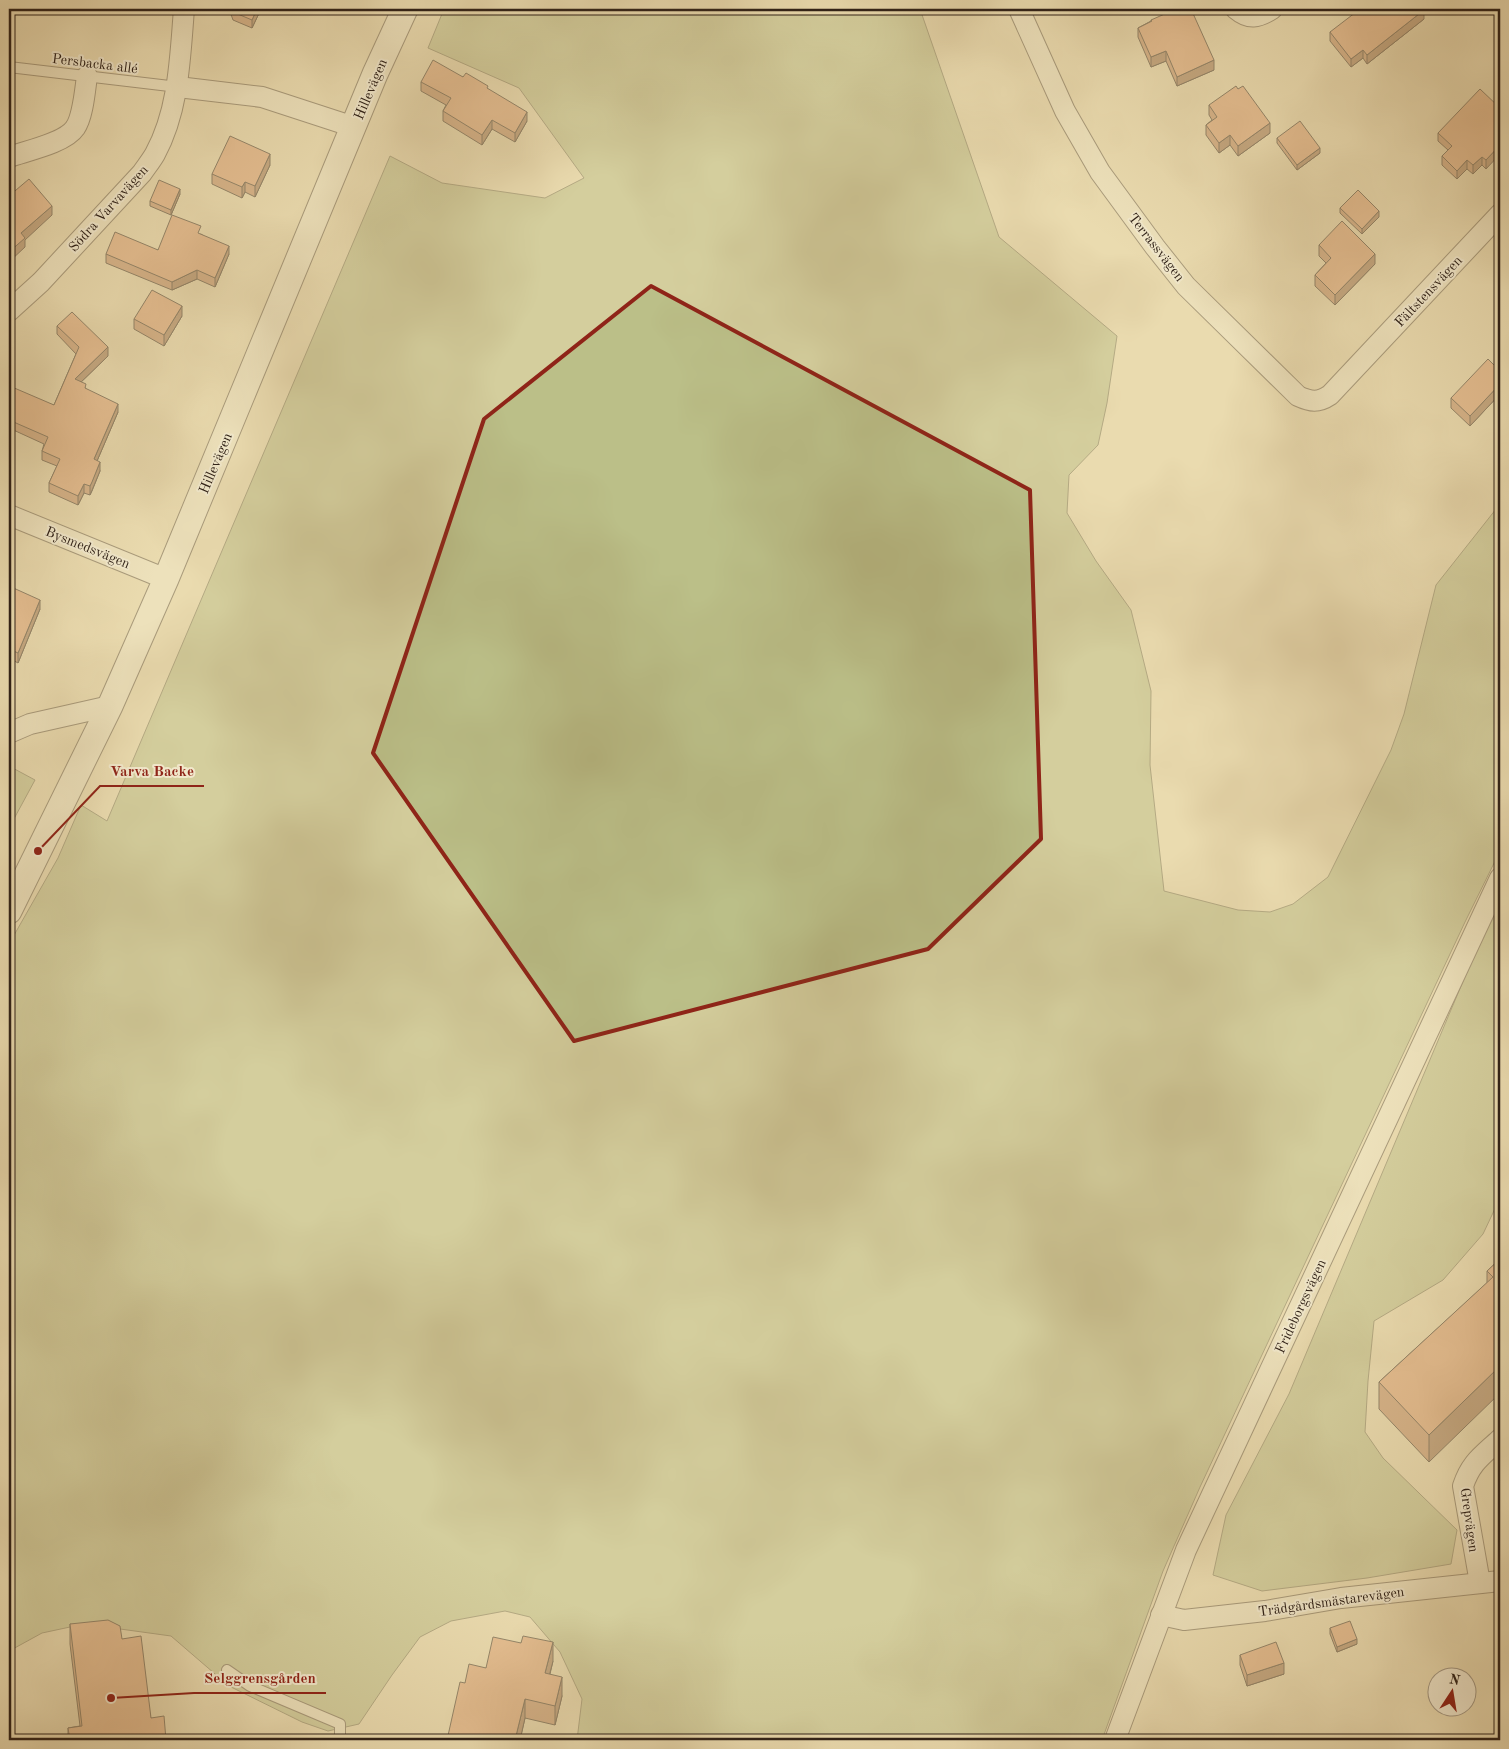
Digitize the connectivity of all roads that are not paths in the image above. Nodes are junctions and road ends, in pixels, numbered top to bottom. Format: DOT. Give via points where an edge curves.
graph roads {
  1 [pos="184,9"];
  2 [pos="404,9"];
  3 [pos="1019,9"];
  4 [pos="1236,9"];
  5 [pos="1272,9"];
  6 [pos="9,67"];
  7 [pos="87,76"];
  8 [pos="178,87"];
  9 [pos="354,127"];
  10 [pos="9,158"];
  11 [pos="1500,214"];
  12 [pos="9,311"];
  13 [pos="1355,368"];
  14 [pos="9,515"];
  15 [pos="166,579"];
  16 [pos="110,706"];
  17 [pos="9,733"];
  18 [pos="1500,878"];
  19 [pos="9,911"];
  20 [pos="1500,1439"];
  21 [pos="1500,1581"];
  22 [pos="1480,1584"];
  23 [pos="1161,1615"];
  24 [pos="227,1670"];
  25 [pos="340,1740"];
  26 [pos="1115,1740"];
  1 -- 8 [label="street, Södra Varvavägen"];
  2 -- 9 [label="street, Hillevägen"];
  3 -- 13 [label="street, Terrassvägen" via="1065,111 1100,172 1186,286 1298,396 1313,402 1322,400"];
  4 -- 5 [label="street" via="1243,15 1261,16"];
  6 -- 7 [label="lane, Persbacka allé"];
  7 -- 8 [label="lane, Persbacka allé"];
  7 -- 10 [label="street" via="76,128 68,136"];
  8 -- 9 [label="street" via="262,97"];
  8 -- 12 [label="street, Södra Varvavägen" via="163,136 142,173 41,282"];
  9 -- 15 [label="street, Hillevägen"];
  11 -- 13 [label="street, Fältstensvägen"];
  14 -- 15 [label="street, Bysmedsvägen"];
  15 -- 16 [label="street, Hillevägen"];
  16 -- 17 [label="street" via="30,724"];
  16 -- 19 [label="street, Hillevägen"];
  18 -- 23 [label="street, Frideborgsvägen" via="1186,1550"];
  20 -- 22 [label="street, Grepvägen" via="1474,1463 1463,1486"];
  21 -- 22 [label="street, Trädgårdsmästarevägen"];
  22 -- 23 [label="street, Trädgårdsmästarevägen" via="1341,1598 1184,1620"];
  23 -- 26 [label="street, Frideborgsvägen"];
  24 -- 25 [label="lane" via="250,1686 340,1724"];
}
